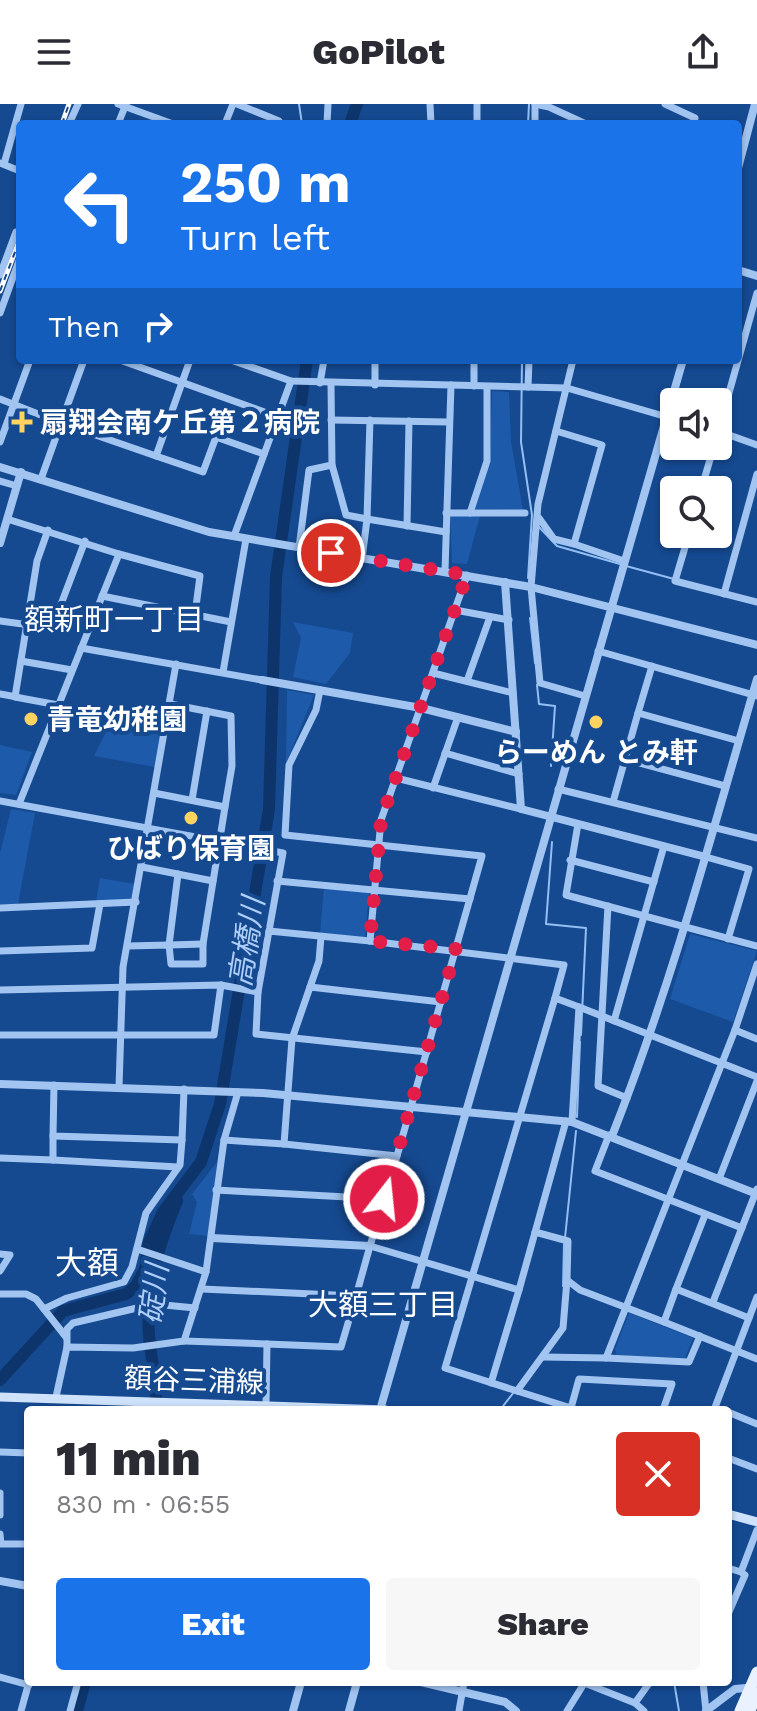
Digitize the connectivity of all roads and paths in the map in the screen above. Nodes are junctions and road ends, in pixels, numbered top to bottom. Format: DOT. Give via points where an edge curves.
graph roads {
  1 [pos="21,104"];
  2 [pos="235,104"];
  3 [pos="535,104"];
  4 [pos="665,104"];
  5 [pos="755,104"];
  6 [pos="123,105"];
  7 [pos="162,120"];
  8 [pos="274,120"];
  9 [pos="577,120"];
  10 [pos="695,120"];
  11 [pos="742,153"];
  12 [pos="2,164"];
  13 [pos="16,232"];
  14 [pos="0,275"];
  15 [pos="16,281"];
  16 [pos="757,293"];
  17 [pos="0,313"];
  18 [pos="748,325"];
  19 [pos="757,328"];
  20 [pos="742,346"];
  21 [pos="29,364"];
  22 [pos="83,364"];
  23 [pos="131,364"];
  24 [pos="189,364"];
  25 [pos="249,364"];
  26 [pos="323,364"];
  27 [pos="375,364"];
  28 [pos="474,364"];
  29 [pos="528,364"];
  30 [pos="572,364"];
  31 [pos="682,364"];
  32 [pos="737,364"];
  33 [pos="291,381"];
  34 [pos="183,382"];
  35 [pos="320,383"];
  36 [pos="331,384"];
  37 [pos="375,385"];
  38 [pos="451,385"];
  39 [pos="474,386"];
  40 [pos="487,387"];
  41 [pos="523,387"];
  42 [pos="567,388"];
  43 [pos="677,388"];
  44 [pos="730,388"];
  45 [pos="0,399"];
  46 [pos="14,404"];
  47 [pos="660,415"];
  48 [pos="278,417"];
  49 [pos="331,420"];
  50 [pos="370,420"];
  51 [pos="409,421"];
  52 [pos="449,422"];
  53 [pos="61,423"];
  54 [pos="556,431"];
  55 [pos="732,437"];
  56 [pos="0,442"];
  57 [pos="757,445"];
  58 [pos="660,449"];
  59 [pos="264,454"];
  60 [pos="156,456"];
  61 [pos="332,465"];
  62 [pos="0,467"];
  63 [pos="21,472"];
  64 [pos="757,474"];
  65 [pos="41,479"];
  66 [pos="0,481"];
  67 [pos="17,486"];
  68 [pos="446,513"];
  69 [pos="470,513"];
  70 [pos="525,513"];
  71 [pos="538,516"];
  72 [pos="7,519"];
  73 [pos="367,519"];
  74 [pos="407,526"];
  75 [pos="48,530"];
  76 [pos="446,532"];
  77 [pos="234,536"];
  78 [pos="246,539"];
  79 [pos="85,541"];
  80 [pos="0,543"];
  81 [pos="574,544"];
  82 [pos="298,548"];
  83 [pos="685,548"];
  84 [pos="119,554"];
  85 [pos="362,559"];
  86 [pos="624,561"];
  87 [pos="445,571"];
  88 [pos="467,575"];
  89 [pos="505,582"];
  90 [pos="529,586"];
  91 [pos="724,594"];
  92 [pos="102,596"];
  93 [pos="757,602"];
  94 [pos="611,605"];
  95 [pos="455,610"];
  96 [pos="195,614"];
  97 [pos="490,617"];
  98 [pos="509,620"];
  99 [pos="0,621"];
  100 [pos="231,622"];
  101 [pos="26,626"];
  102 [pos="757,645"];
  103 [pos="81,648"];
  104 [pos="598,651"];
  105 [pos="21,661"];
  106 [pos="176,664"];
  107 [pos="652,666"];
  108 [pos="72,670"];
  109 [pos="223,672"];
  110 [pos="433,673"];
  111 [pos="757,679"];
  112 [pos="262,680"];
  113 [pos="467,681"];
  114 [pos="320,690"];
  115 [pos="513,693"];
  116 [pos="0,694"];
  117 [pos="585,696"];
  118 [pos="755,696"];
  119 [pos="17,697"];
  120 [pos="170,704"];
  121 [pos="58,705"];
  122 [pos="421,708"];
  123 [pos="207,711"];
  124 [pos="638,713"];
  125 [pos="458,717"];
  126 [pos="516,732"];
  127 [pos="739,741"];
  128 [pos="445,753"];
  129 [pos="625,759"];
  130 [pos="519,774"];
  131 [pos="396,778"];
  132 [pos="725,786"];
  133 [pos="433,788"];
  134 [pos="558,789"];
  135 [pos="154,793"];
  136 [pos="192,800"];
  137 [pos="0,801"];
  138 [pos="613,802"];
  139 [pos="19,804"];
  140 [pos="225,807"];
  141 [pos="521,809"];
  142 [pos="550,816"];
  143 [pos="578,824"];
  144 [pos="148,830"];
  145 [pos="713,830"];
  146 [pos="285,835"];
  147 [pos="757,838"];
  148 [pos="220,842"];
  149 [pos="379,844"];
  150 [pos="664,846"];
  151 [pos="281,853"];
  152 [pos="706,857"];
  153 [pos="570,860"];
  154 [pos="142,867"];
  155 [pos="178,874"];
  156 [pos="213,881"];
  157 [pos="277,881"];
  158 [pos="654,882"];
  159 [pos="375,890"];
  160 [pos="470,899"];
  161 [pos="136,902"];
  162 [pos="100,904"];
  163 [pos="608,906"];
  164 [pos="0,908"];
  165 [pos="644,916"];
  166 [pos="686,928"];
  167 [pos="269,931"];
  168 [pos="321,937"];
  169 [pos="728,939"];
  170 [pos="370,941"];
  171 [pos="203,944"];
  172 [pos="169,945"];
  173 [pos="128,946"];
  174 [pos="757,946"];
  175 [pos="456,949"];
  176 [pos="0,951"];
  177 [pos="510,957"];
  178 [pos="757,964"];
  179 [pos="224,985"];
  180 [pos="121,987"];
  181 [pos="310,987"];
  182 [pos="0,990"];
  183 [pos="256,991"];
  184 [pos="555,998"];
  185 [pos="441,1002"];
  186 [pos="581,1008"];
  187 [pos="601,1016"];
  188 [pos="614,1021"];
  189 [pos="735,1030"];
  190 [pos="0,1035"];
  191 [pos="122,1035"];
  192 [pos="652,1036"];
  193 [pos="292,1039"];
  194 [pos="757,1039"];
  195 [pos="427,1052"];
  196 [pos="722,1063"];
  197 [pos="757,1079"];
  198 [pos="0,1084"];
  199 [pos="54,1085"];
  200 [pos="119,1087"];
  201 [pos="184,1089"];
  202 [pos="237,1092"];
  203 [pos="288,1095"];
  204 [pos="627,1098"];
  205 [pos="412,1106"];
  206 [pos="465,1112"];
  207 [pos="519,1117"];
  208 [pos="569,1122"];
  209 [pos="53,1136"];
  210 [pos="611,1136"];
  211 [pos="182,1140"];
  212 [pos="224,1140"];
  213 [pos="284,1144"];
  214 [pos="397,1156"];
  215 [pos="0,1158"];
  216 [pos="53,1160"];
  217 [pos="683,1164"];
  218 [pos="178,1167"];
  219 [pos="719,1179"];
  220 [pos="216,1190"];
  221 [pos="756,1192"];
  222 [pos="384,1199"];
  223 [pos="668,1201"];
  224 [pos="705,1215"];
  225 [pos="742,1228"];
  226 [pos="535,1232"];
  227 [pos="212,1238"];
  228 [pos="370,1246"];
  229 [pos="140,1250"];
  230 [pos="0,1254"];
  231 [pos="422,1263"];
  232 [pos="0,1271"];
  233 [pos="206,1272"];
  234 [pos="472,1277"];
  235 [pos="567,1280"];
  236 [pos="202,1289"];
  237 [pos="676,1289"];
  238 [pos="519,1290"];
  239 [pos="0,1294"];
  240 [pos="356,1296"];
  241 [pos="757,1297"];
  242 [pos="713,1302"];
  243 [pos="195,1308"];
  244 [pos="625,1308"];
  245 [pos="46,1312"];
  246 [pos="749,1318"];
  247 [pos="664,1322"];
  248 [pos="700,1336"];
  249 [pos="67,1337"];
  250 [pos="184,1341"];
  251 [pos="267,1344"];
  252 [pos="67,1347"];
  253 [pos="737,1351"];
  254 [pos="543,1357"];
  255 [pos="606,1358"];
  256 [pos="757,1359"];
  257 [pos="491,1383"];
  258 [pos="515,1390"];
  259 [pos="2,1397"];
  260 [pos="56,1397"];
  261 [pos="266,1404"];
  262 [pos="54,1406"];
  263 [pos="191,1406"];
  264 [pos="312,1406"];
  265 [pos="383,1406"];
  266 [pos="564,1406"];
  267 [pos="574,1406"];
  268 [pos="664,1406"];
  269 [pos="718,1406"];
  270 [pos="732,1414"];
  271 [pos="757,1424"];
  272 [pos="0,1452"];
  273 [pos="24,1453"];
  274 [pos="732,1460"];
  275 [pos="757,1469"];
  276 [pos="0,1493"];
  277 [pos="0,1515"];
  278 [pos="732,1515"];
  279 [pos="757,1522"];
  280 [pos="757,1530"];
  281 [pos="0,1534"];
  282 [pos="24,1544"];
  283 [pos="732,1569"];
  284 [pos="741,1572"];
  285 [pos="0,1581"];
  286 [pos="24,1585"];
  287 [pos="732,1605"];
  288 [pos="757,1672"];
  289 [pos="0,1677"];
  290 [pos="24,1682"];
  291 [pos="28,1686"];
  292 [pos="77,1686"];
  293 [pos="300,1686"];
  294 [pos="356,1686"];
  295 [pos="463,1686"];
  296 [pos="582,1686"];
  297 [pos="594,1686"];
  298 [pos="647,1686"];
  299 [pos="703,1686"];
  300 [pos="755,1689"];
  301 [pos="635,1703"];
  302 [pos="21,1711"];
  303 [pos="70,1711"];
  304 [pos="293,1711"];
  305 [pos="349,1711"];
  306 [pos="459,1711"];
  307 [pos="516,1711"];
  308 [pos="567,1711"];
  309 [pos="644,1711"];
  310 [pos="706,1711"];
  311 [pos="740,1711"];
  312 [pos="750,1711"];
  1 -- 12 [label="street"];
  2 -- 8 [label="street"];
  3 -- 9 [label="street"];
  4 -- 10 [label="street"];
  5 -- 11 [label="street"];
  6 -- 7 [label="street"];
  13 -- 14 [label="street"];
  14 -- 15 [label="street"];
  15 -- 17 [label="street"];
  16 -- 18 [label="street"];
  18 -- 19 [label="street"];
  18 -- 20 [label="street"];
  21 -- 46 [label="street"];
  22 -- 53 [label="street"];
  23 -- 34 [label="street"];
  24 -- 34 [label="street"];
  25 -- 33 [label="street"];
  26 -- 35 [label="street"];
  27 -- 37 [label="street"];
  28 -- 39 [label="street"];
  29 -- 41 [label="street"];
  30 -- 42 [label="street"];
  31 -- 43 [label="street"];
  32 -- 44 [label="street"];
  33 -- 35 [label="street"];
  33 -- 48 [label="street"];
  34 -- 48 [label="street"];
  34 -- 60 [label="street"];
  35 -- 36 [label="street"];
  36 -- 37 [label="street"];
  36 -- 49 [label="street"];
  37 -- 38 [label="street"];
  38 -- 39 [label="street"];
  38 -- 52 [label="street"];
  39 -- 40 [label="street"];
  40 -- 41 [label="street"];
  40 -- 69 [label="street" via="487,461"];
  41 -- 42 [label="street"];
  42 -- 47 [label="street"];
  42 -- 54 [label="street"];
  45 -- 46 [label="street"];
  46 -- 53 [label="street"];
  46 -- 56 [label="street"];
  48 -- 59 [label="street"];
  49 -- 50 [label="street"];
  49 -- 61 [label="street"];
  50 -- 51 [label="street"];
  50 -- 73 [label="street"];
  51 -- 52 [label="street"];
  51 -- 74 [label="street"];
  52 -- 68 [label="street"];
  53 -- 60 [label="street"];
  53 -- 65 [label="street"];
  54 -- 71 [label="street"];
  54 -- 81 [label="street" via="602,445"];
  55 -- 57 [label="street"];
  58 -- 86 [label="street"];
  59 -- 60 [label="street" via="216,437 203,472"];
  59 -- 77 [label="street"];
  61 -- 73 [label="street" via="346,515"];
  61 -- 82 [label="street" via="309,470"];
  62 -- 63 [label="street"];
  63 -- 65 [label="street"];
  63 -- 67 [label="street"];
  64 -- 91 [label="street"];
  65 -- 77 [label="street"];
  66 -- 67 [label="street"];
  67 -- 72 [label="street"];
  68 -- 69 [label="street"];
  68 -- 76 [label="street"];
  69 -- 70 [label="street"];
  71 -- 81 [label="street" via="554,539"];
  71 -- 90 [label="street"];
  72 -- 75 [label="street"];
  72 -- 80 [label="street"];
  73 -- 74 [label="street"];
  73 -- 85 [label="street"];
  74 -- 76 [label="street"];
  75 -- 79 [label="street"];
  75 -- 101 [label="street"];
  76 -- 87 [label="street"];
  77 -- 78 [label="street"];
  78 -- 82 [label="street"];
  78 -- 100 [label="street"];
  79 -- 84 [label="street"];
  79 -- 101 [label="street" via="52,628"];
  81 -- 86 [label="street"];
  82 -- 85 [label="street"];
  83 -- 91 [label="street" via="675,581"];
  84 -- 92 [label="street"];
  84 -- 96 [label="street" via="200,576"];
  85 -- 87 [label="street"];
  86 -- 94 [label="street"];
  87 -- 88 [label="street"];
  88 -- 89 [label="street"];
  88 -- 95 [label="street"];
  89 -- 90 [label="street"];
  89 -- 98 [label="street"];
  90 -- 94 [label="street"];
  90 -- 117 [label="street" via="540,683"];
  91 -- 93 [label="street"];
  92 -- 96 [label="street"];
  92 -- 103 [label="street"];
  94 -- 102 [label="street"];
  94 -- 104 [label="street"];
  95 -- 97 [label="street"];
  95 -- 110 [label="street"];
  96 -- 100 [label="street"];
  97 -- 98 [label="street"];
  97 -- 113 [label="street"];
  98 -- 115 [label="street"];
  99 -- 101 [label="street"];
  100 -- 109 [label="street"];
  101 -- 105 [label="street"];
  103 -- 106 [label="street"];
  103 -- 108 [label="street"];
  104 -- 107 [label="street"];
  104 -- 117 [label="street"];
  105 -- 108 [label="street"];
  105 -- 119 [label="street"];
  106 -- 109 [label="street"];
  106 -- 120 [label="street"];
  107 -- 118 [label="street"];
  107 -- 124 [label="street"];
  108 -- 121 [label="street"];
  109 -- 112 [label="street"];
  110 -- 113 [label="street"];
  110 -- 122 [label="street"];
  111 -- 118 [label="street"];
  112 -- 114 [label="street"];
  113 -- 115 [label="street"];
  114 -- 122 [label="street"];
  114 -- 146 [label="street" via="289,765"];
  115 -- 126 [label="street"];
  116 -- 119 [label="street"];
  117 -- 134 [label="street"];
  118 -- 127 [label="street"];
  119 -- 121 [label="street"];
  120 -- 123 [label="street"];
  120 -- 135 [label="street"];
  121 -- 139 [label="street"];
  122 -- 125 [label="street"];
  122 -- 131 [label="street"];
  123 -- 136 [label="street"];
  123 -- 140 [label="street" via="231,716 232,766"];
  124 -- 127 [label="street"];
  124 -- 129 [label="street"];
  125 -- 126 [label="street"];
  125 -- 128 [label="street"];
  126 -- 130 [label="street"];
  127 -- 132 [label="street"];
  128 -- 130 [label="street"];
  128 -- 133 [label="street"];
  129 -- 132 [label="street"];
  129 -- 138 [label="street"];
  130 -- 141 [label="street"];
  131 -- 133 [label="street"];
  131 -- 149 [label="street" via="381,820"];
  132 -- 145 [label="street"];
  133 -- 141 [label="street"];
  134 -- 138 [label="street"];
  134 -- 142 [label="street"];
  135 -- 136 [label="street"];
  135 -- 144 [label="street"];
  136 -- 140 [label="street"];
  137 -- 139 [label="street"];
  138 -- 145 [label="street"];
  139 -- 144 [label="street"];
  140 -- 148 [label="street"];
  141 -- 142 [label="street"];
  142 -- 143 [label="street"];
  142 -- 177 [label="street"];
  143 -- 150 [label="street"];
  143 -- 153 [label="street"];
  144 -- 148 [label="street"];
  144 -- 154 [label="street"];
  145 -- 147 [label="street"];
  145 -- 152 [label="street"];
  146 -- 149 [label="street"];
  146 -- 151 [label="street"];
  148 -- 151 [label="street"];
  148 -- 156 [label="street"];
  149 -- 159 [label="street"];
  149 -- 160 [label="street" via="482,856"];
  150 -- 152 [label="street"];
  150 -- 158 [label="street"];
  151 -- 157 [label="street"];
  152 -- 166 [label="street"];
  152 -- 169 [label="street" via="749,869"];
  153 -- 158 [label="street"];
  153 -- 163 [label="street" via="566,895"];
  154 -- 155 [label="street"];
  154 -- 161 [label="street"];
  155 -- 156 [label="street"];
  155 -- 172 [label="street"];
  156 -- 171 [label="street"];
  157 -- 159 [label="street"];
  157 -- 167 [label="street"];
  158 -- 165 [label="street"];
  159 -- 160 [label="street"];
  159 -- 170 [label="street"];
  160 -- 175 [label="street"];
  161 -- 162 [label="street"];
  161 -- 173 [label="street"];
  162 -- 164 [label="street"];
  162 -- 176 [label="street" via="92,948"];
  163 -- 165 [label="street"];
  163 -- 187 [label="street"];
  165 -- 166 [label="street"];
  165 -- 188 [label="street"];
  166 -- 169 [label="street"];
  166 -- 192 [label="street"];
  167 -- 168 [label="street"];
  167 -- 183 [label="street"];
  168 -- 170 [label="street"];
  168 -- 181 [label="street"];
  169 -- 174 [label="street"];
  170 -- 175 [label="street"];
  171 -- 172 [label="street"];
  171 -- 172 [label="street" via="203,964 171,964"];
  172 -- 173 [label="street"];
  173 -- 180 [label="street"];
  175 -- 177 [label="street"];
  175 -- 185 [label="street"];
  177 -- 184 [label="street" via="564,965"];
  177 -- 206 [label="street"];
  178 -- 189 [label="street"];
  179 -- 180 [label="street"];
  179 -- 183 [label="street"];
  179 -- 191 [label="street" via="214,1035"];
  180 -- 182 [label="street"];
  180 -- 191 [label="street"];
  181 -- 185 [label="street"];
  181 -- 193 [label="street"];
  183 -- 193 [label="street" via="256,1034"];
  184 -- 186 [label="street"];
  184 -- 207 [label="street"];
  185 -- 195 [label="street"];
  186 -- 187 [label="street"];
  186 -- 208 [label="street"];
  187 -- 188 [label="street"];
  187 -- 204 [label="street" via="598,1086"];
  188 -- 192 [label="street"];
  189 -- 194 [label="street"];
  189 -- 196 [label="street"];
  190 -- 191 [label="street"];
  191 -- 200 [label="street"];
  192 -- 196 [label="street"];
  192 -- 204 [label="street"];
  193 -- 195 [label="street"];
  193 -- 203 [label="street"];
  195 -- 205 [label="street"];
  196 -- 197 [label="street"];
  196 -- 217 [label="street"];
  197 -- 219 [label="street"];
  198 -- 199 [label="street"];
  199 -- 200 [label="street"];
  199 -- 209 [label="street"];
  200 -- 201 [label="street"];
  201 -- 202 [label="street"];
  201 -- 211 [label="street"];
  202 -- 203 [label="street"];
  202 -- 212 [label="street"];
  203 -- 205 [label="street"];
  203 -- 213 [label="street"];
  204 -- 210 [label="street"];
  205 -- 206 [label="street"];
  205 -- 214 [label="street"];
  206 -- 207 [label="street"];
  206 -- 231 [label="street"];
  207 -- 208 [label="street"];
  207 -- 234 [label="street"];
  208 -- 210 [label="street"];
  208 -- 226 [label="street"];
  209 -- 211 [label="street"];
  209 -- 216 [label="street"];
  210 -- 217 [label="street"];
  210 -- 223 [label="street" via="595,1171"];
  211 -- 218 [label="street"];
  212 -- 213 [label="street"];
  212 -- 220 [label="street"];
  213 -- 214 [label="street"];
  214 -- 222 [label="street"];
  215 -- 216 [label="street"];
  216 -- 218 [label="street"];
  217 -- 219 [label="street"];
  217 -- 223 [label="street"];
  218 -- 245 [label="street" via="146,1213 124,1282 67,1298"];
  219 -- 221 [label="street"];
  220 -- 222 [label="street"];
  220 -- 227 [label="street"];
  221 -- 225 [label="street"];
  222 -- 228 [label="street"];
  223 -- 224 [label="street"];
  223 -- 244 [label="street"];
  224 -- 225 [label="street"];
  224 -- 237 [label="street"];
  225 -- 242 [label="street"];
  226 -- 235 [label="street" via="568,1241"];
  226 -- 238 [label="street"];
  227 -- 228 [label="street"];
  227 -- 233 [label="street"];
  228 -- 231 [label="street"];
  228 -- 240 [label="street"];
  229 -- 233 [label="street"];
  230 -- 232 [label="street" via="10,1255"];
  231 -- 234 [label="street"];
  231 -- 265 [label="street"];
  233 -- 236 [label="street"];
  234 -- 238 [label="street"];
  234 -- 257 [label="street" via="445,1368"];
  235 -- 244 [label="street"];
  235 -- 254 [label="street" via="563,1328"];
  236 -- 240 [label="street"];
  236 -- 243 [label="street"];
  237 -- 242 [label="street"];
  237 -- 247 [label="street"];
  238 -- 257 [label="street"];
  239 -- 245 [label="street" via="26,1294"];
  240 -- 251 [label="street" via="341,1347"];
  241 -- 246 [label="street"];
  242 -- 246 [label="street"];
  243 -- 249 [label="street" via="144,1306 73,1323"];
  243 -- 250 [label="street"];
  244 -- 247 [label="street"];
  244 -- 255 [label="street"];
  245 -- 249 [label="street"];
  246 -- 253 [label="street"];
  247 -- 248 [label="street"];
  248 -- 253 [label="street"];
  248 -- 255 [label="street" via="689,1362"];
  249 -- 252 [label="street"];
  250 -- 251 [label="street"];
  250 -- 252 [label="street" via="143,1348"];
  251 -- 261 [label="street"];
  252 -- 260 [label="street"];
  253 -- 256 [label="street"];
  253 -- 269 [label="street"];
  254 -- 255 [label="street"];
  254 -- 258 [label="street"];
  257 -- 258 [label="street"];
  258 -- 266 [label="street"];
  259 -- 260 [label="main road, 額谷三浦線"];
  260 -- 262 [label="street"];
  260 -- 263 [label="main road, 額谷三浦線"];
  261 -- 263 [label="main road, 額谷三浦線"];
  261 -- 264 [label="main road, 額谷三浦線"];
  267 -- 268 [label="street" via="579,1379 672,1384"];
  270 -- 271 [label="street"];
  272 -- 273 [label="street"];
  274 -- 275 [label="street"];
  276 -- 277 [label="street"];
  278 -- 279 [label="main road"];
  280 -- 284 [label="street"];
  281 -- 282 [label="street" via="1,1544"];
  283 -- 284 [label="street"];
  284 -- 287 [label="street" via="745,1575"];
  285 -- 286 [label="street"];
  288 -- 300 [label="main road"];
  289 -- 290 [label="street"];
  291 -- 302 [label="street"];
  292 -- 303 [label="street"];
  293 -- 304 [label="street"];
  294 -- 305 [label="street"];
  295 -- 306 [label="street"];
  295 -- 307 [label="street"];
  296 -- 308 [label="street"];
  297 -- 301 [label="street"];
  298 -- 301 [label="street"];
  299 -- 310 [label="street"];
  300 -- 310 [label="street" via="735,1689"];
  300 -- 311 [label="main road"];
  300 -- 312 [label="main road"];
  301 -- 309 [label="street"];
}
